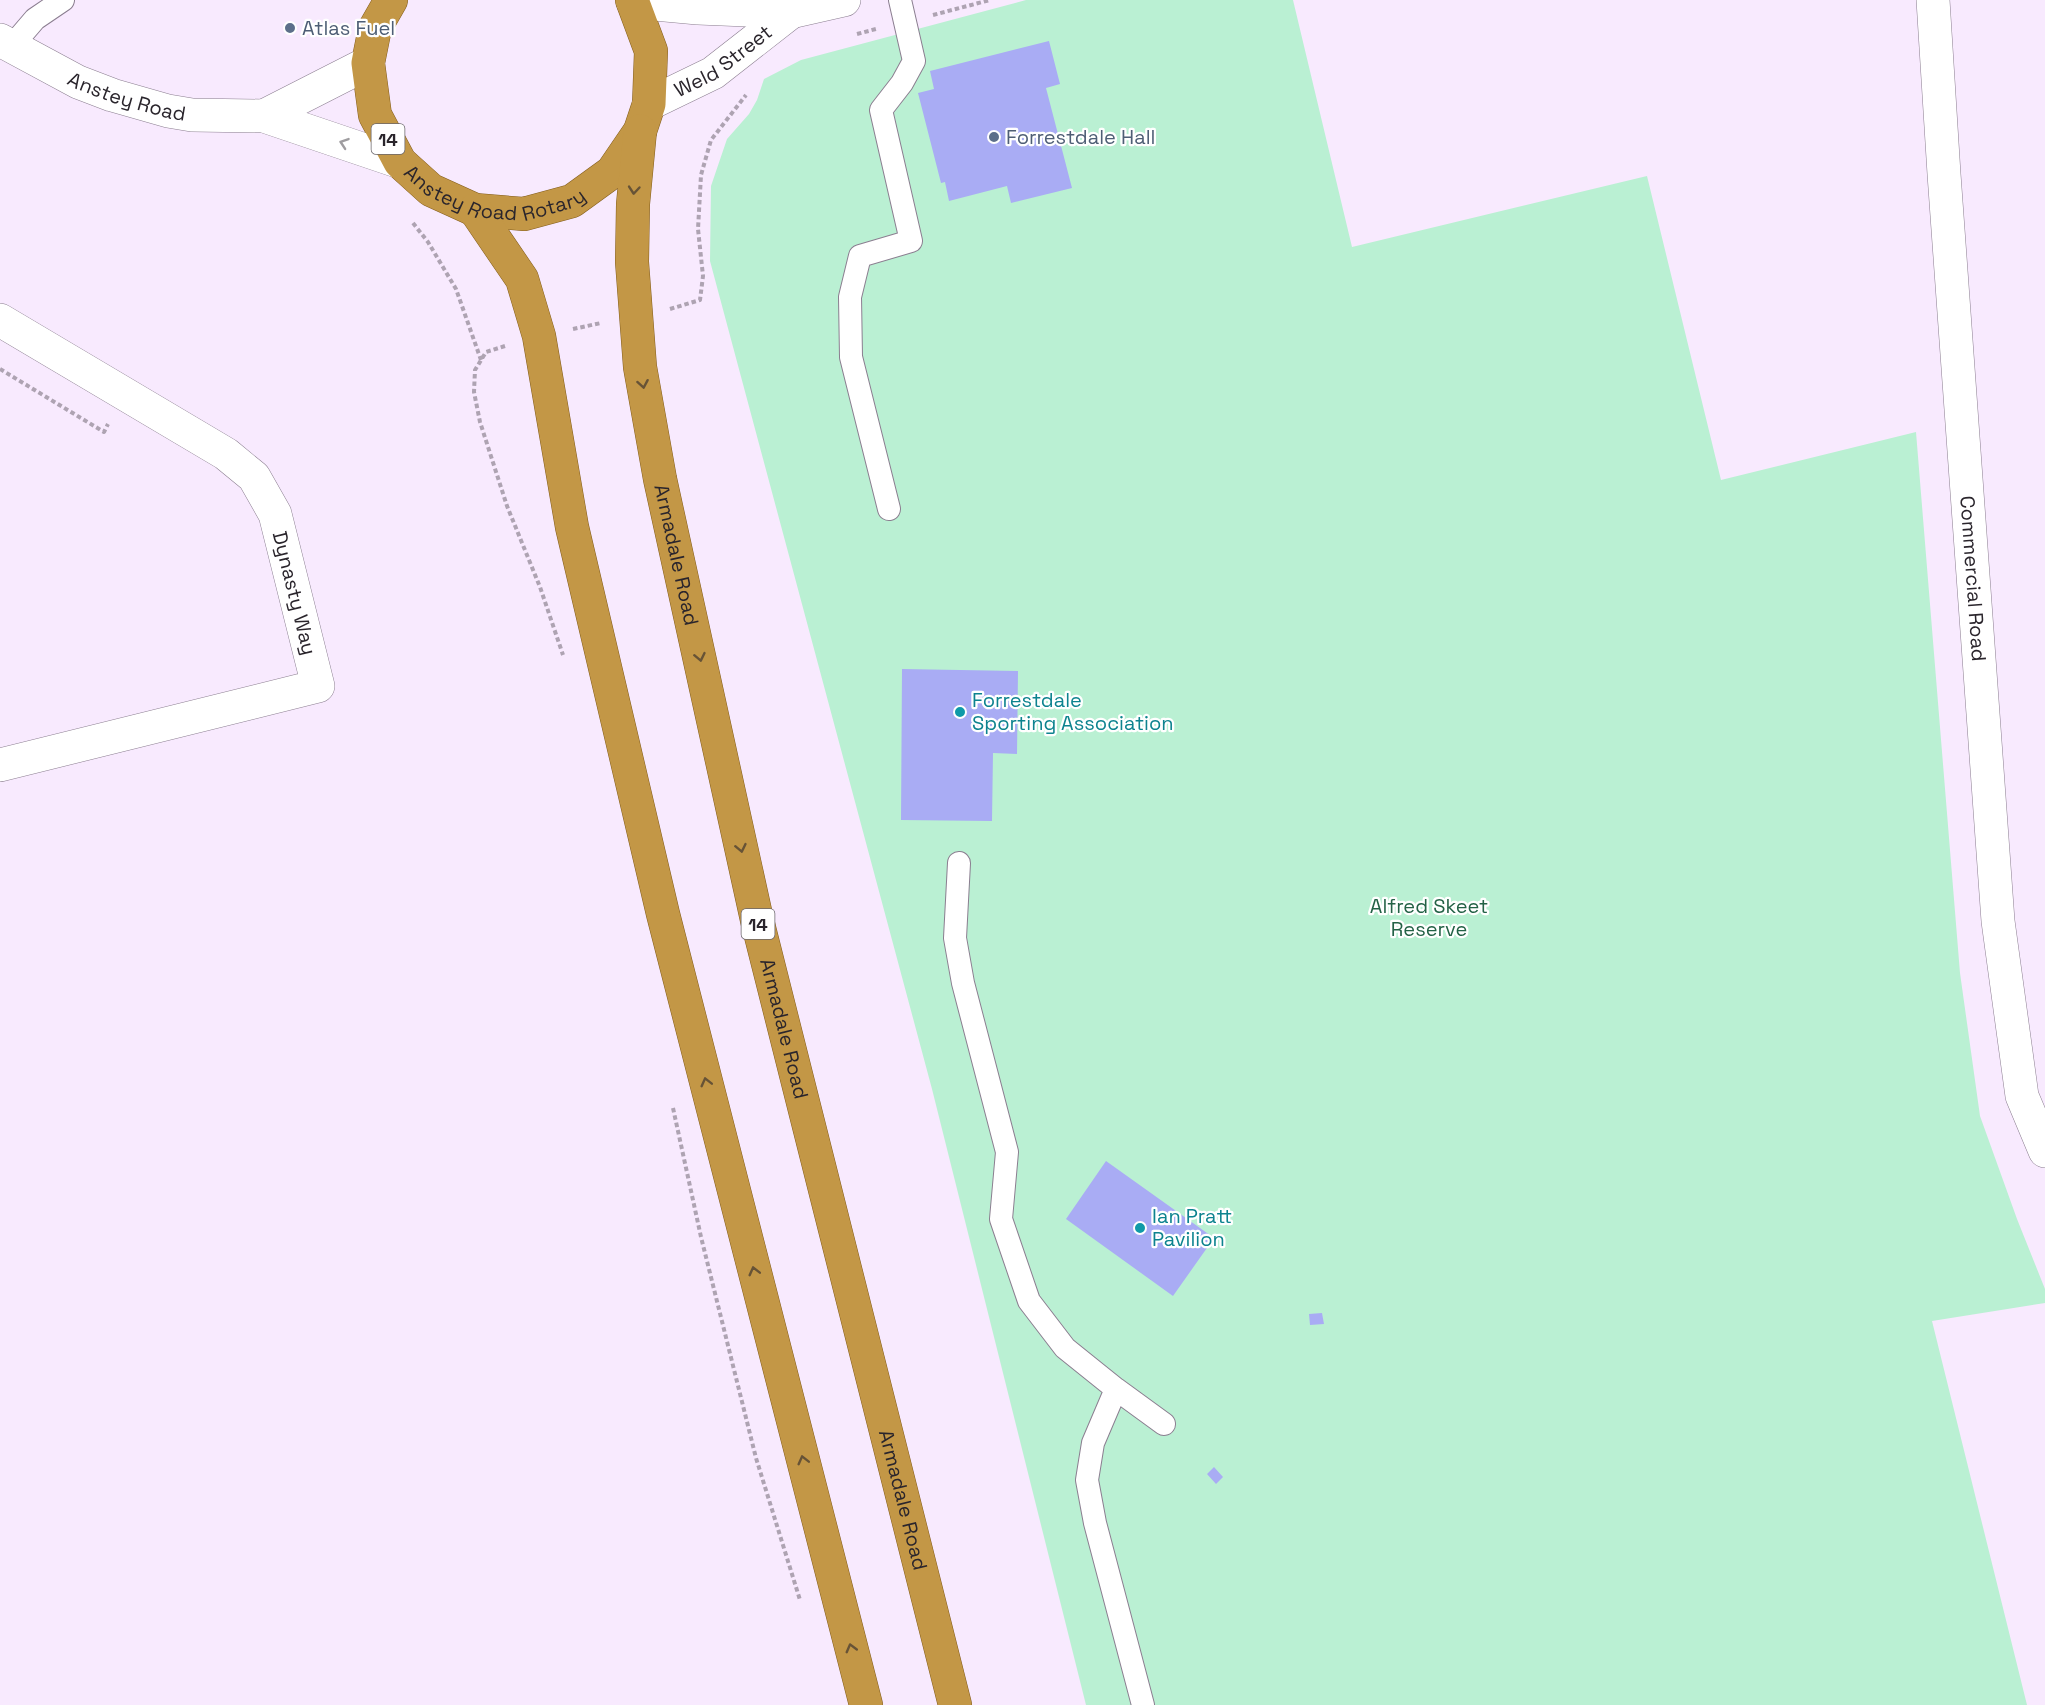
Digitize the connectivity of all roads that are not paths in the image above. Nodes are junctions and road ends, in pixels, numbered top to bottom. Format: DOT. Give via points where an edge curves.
graph roads {
  1 [pos="63,0"];
  2 [pos="844,0"];
  3 [pos="1933,0"];
  4 [pos="633,1"];
  5 [pos="381,9"];
  6 [pos="902,11"];
  7 [pos="791,12"];
  8 [pos="6,43"];
  9 [pos="368,63"];
  10 [pos="264,116"];
  11 [pos="644,118"];
  12 [pos="400,162"];
  13 [pos="475,210"];
  14 [pos="0,320"];
  15 [pos="890,509"];
  16 [pos="0,765"];
  17 [pos="959,863"];
  18 [pos="2045,1151"];
  19 [pos="1116,1389"];
  20 [pos="1164,1424"];
  21 [pos="866,1705"];
  22 [pos="955,1705"];
  23 [pos="1143,1705"];
  1 -- 8 [label="lane"];
  2 -- 7 [label="street, Weld Street"];
  3 -- 18 [label="street, Commercial Road" via="1998,921 2022,1096"];
  4 -- 7 [label="street, Weld Street"];
  4 -- 11 [label="highway, 14" via="651,51"];
  5 -- 9 [label="highway, Anstey Road Rotary / 14"];
  6 -- 15 [label="lane" via="914,61 881,110 911,241 860,256 850,297 851,357"];
  7 -- 11 [label="street, Weld Street" via="712,73"];
  8 -- 10 [label="street, Anstey Road" via="78,82 168,111"];
  9 -- 10 [label="street, Anstey Road"];
  9 -- 12 [label="highway, Anstey Road Rotary / 14" via="375,116"];
  12 -- 10 [label="street, Anstey Road, one-way"];
  11 -- 13 [label="highway, Anstey Road Rotary / 14" via="612,172 572,201 524,214"];
  11 -- 22 [label="highway, Armadale Road / 14, one-way" via="633,204 632,262 640,367 660,479 757,920"];
  12 -- 13 [label="highway, Anstey Road Rotary / 14" via="430,190"];
  21 -- 13 [label="highway, one-way" via="663,914 572,526 539,336 522,279"];
  14 -- 16 [label="street, Dynasty Way" via="226,454 254,477 275,514 318,686"];
  17 -- 19 [label="lane" via="955,938 1007,1152 1001,1219 1029,1301 1065,1348"];
  19 -- 20 [label="lane"];
  19 -- 23 [label="lane" via="1093,1443 1087,1480"];
}
